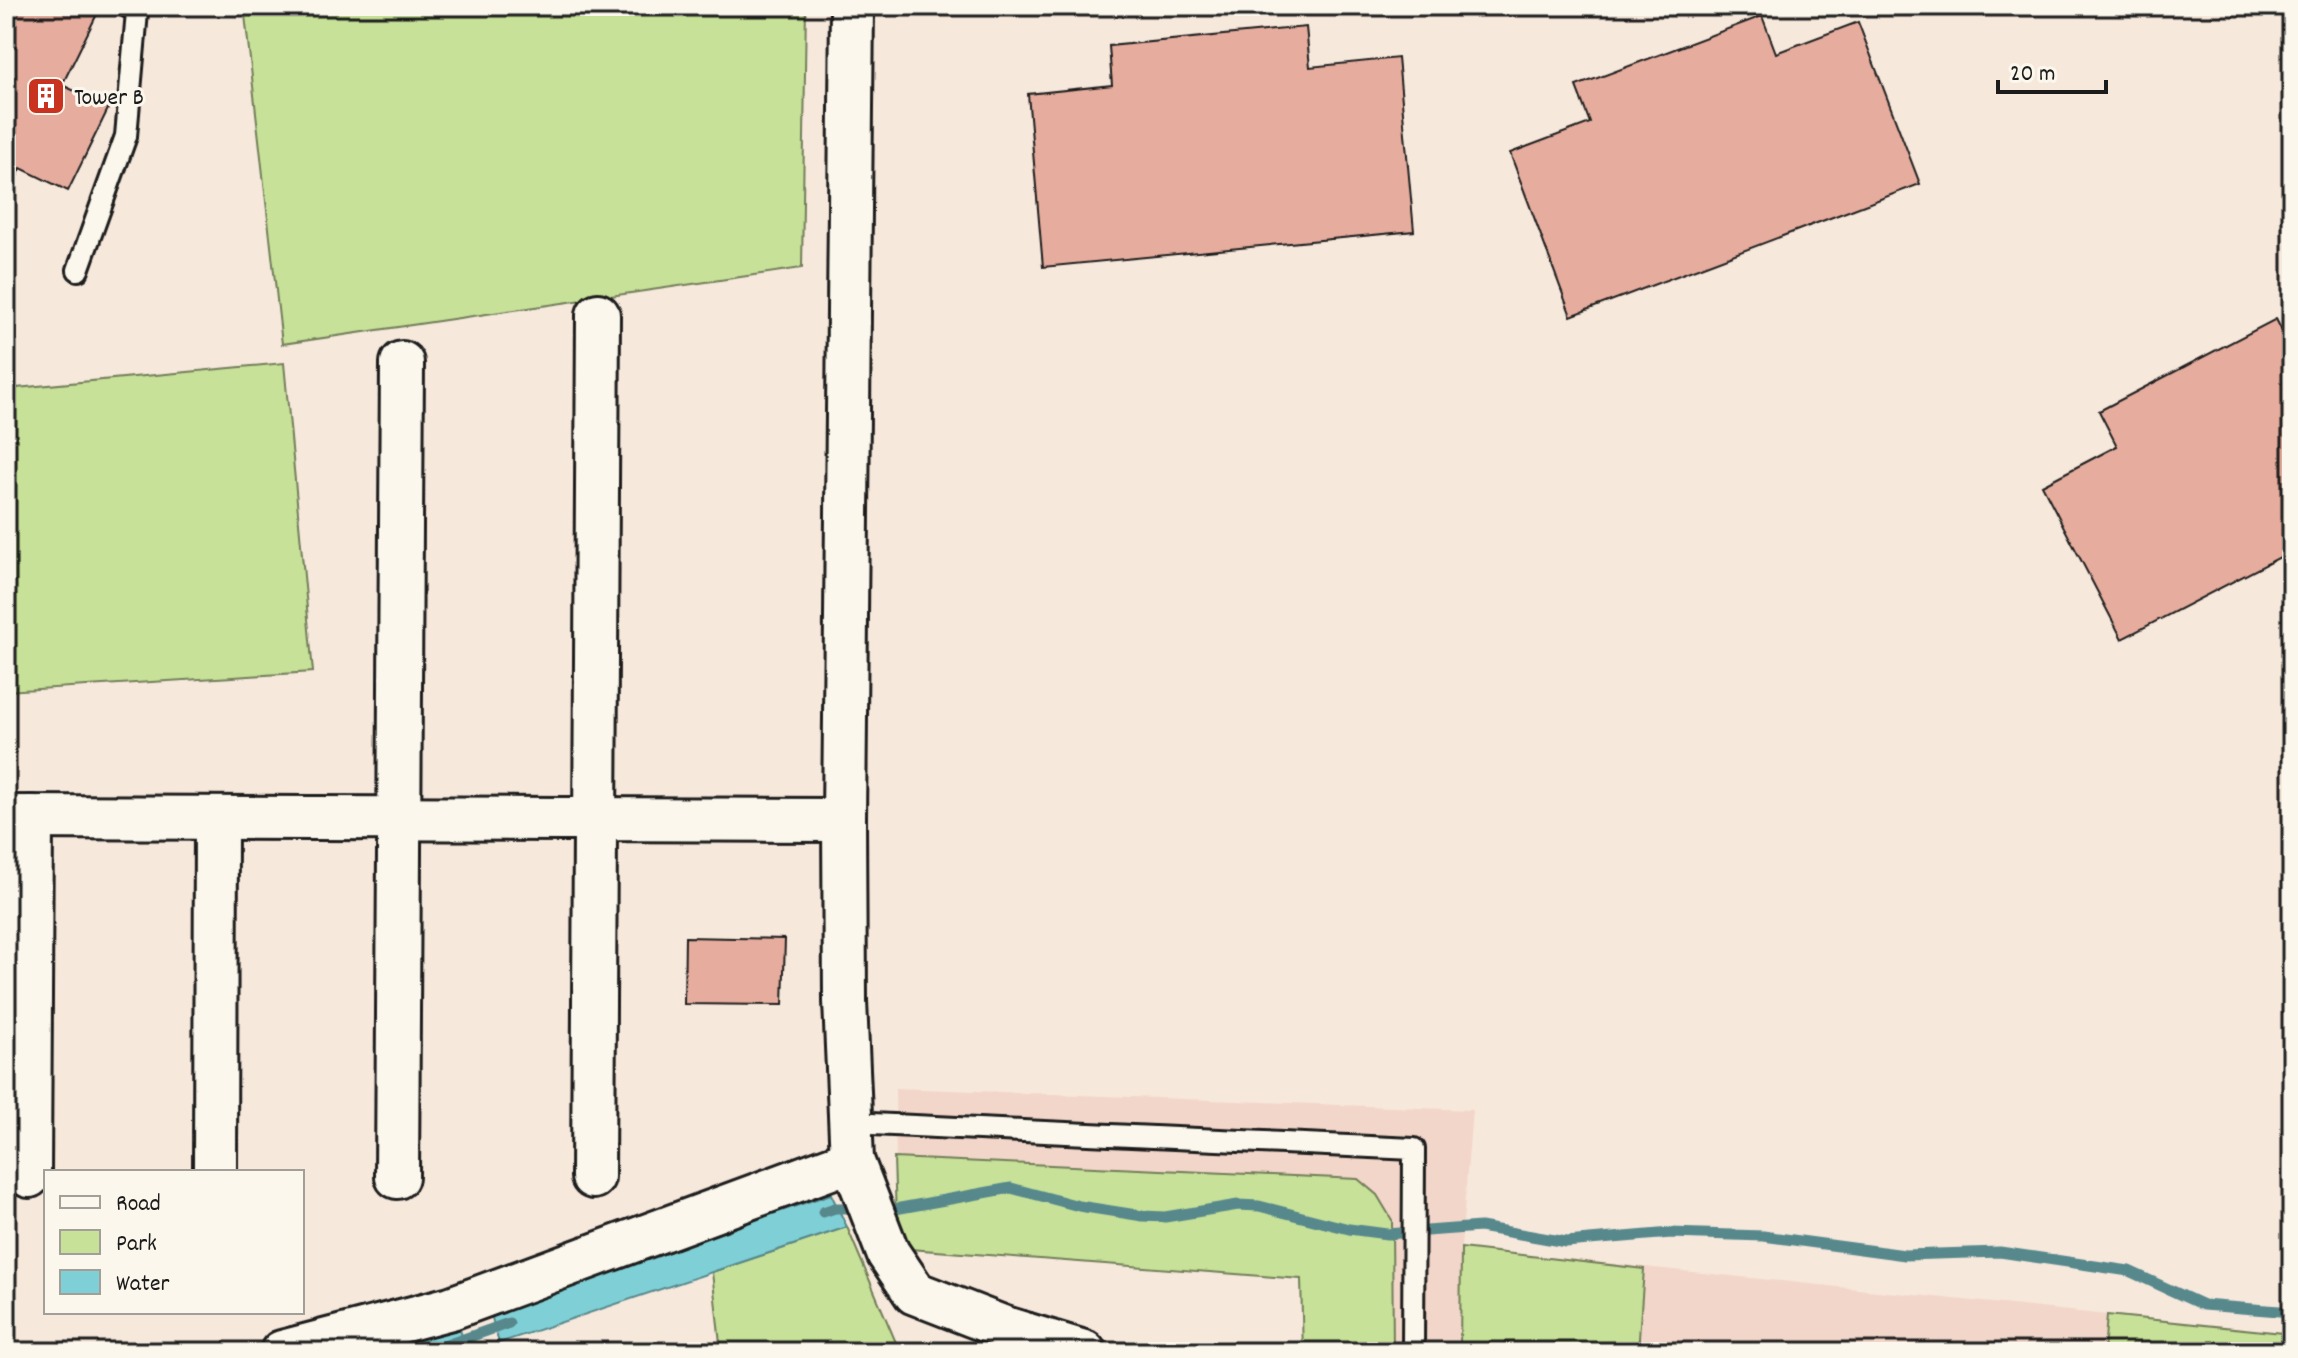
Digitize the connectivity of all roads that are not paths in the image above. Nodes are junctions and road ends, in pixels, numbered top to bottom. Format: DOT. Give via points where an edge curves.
graph roads {
  1 [pos="127,6"];
  2 [pos="852,6"];
  3 [pos="78,270"];
  4 [pos="598,315"];
  5 [pos="402,363"];
  6 [pos="19,817"];
  7 [pos="216,818"];
  8 [pos="399,820"];
  9 [pos="844,820"];
  10 [pos="595,821"];
  11 [pos="215,1170"];
  12 [pos="860,1171"];
  13 [pos="29,1176"];
  14 [pos="397,1177"];
  15 [pos="593,1177"];
  16 [pos="282,1352"];
  17 [pos="1084,1352"];
  18 [pos="1413,1352"];
  1 -- 3 [label="lane" via="137,12 128,123"];
  2 -- 9 [label="street"];
  4 -- 10 [label="street"];
  5 -- 8 [label="street"];
  6 -- 7 [label="street"];
  6 -- 13 [label="street"];
  7 -- 8 [label="street"];
  7 -- 11 [label="street"];
  8 -- 10 [label="street"];
  8 -- 14 [label="street"];
  9 -- 10 [label="street"];
  9 -- 12 [label="street"];
  10 -- 15 [label="street"];
  12 -- 16 [label="street" via="451,1308"];
  12 -- 17 [label="street" via="888,1253 915,1293"];
  12 -- 18 [label="lane" via="1414,1149"];
}
